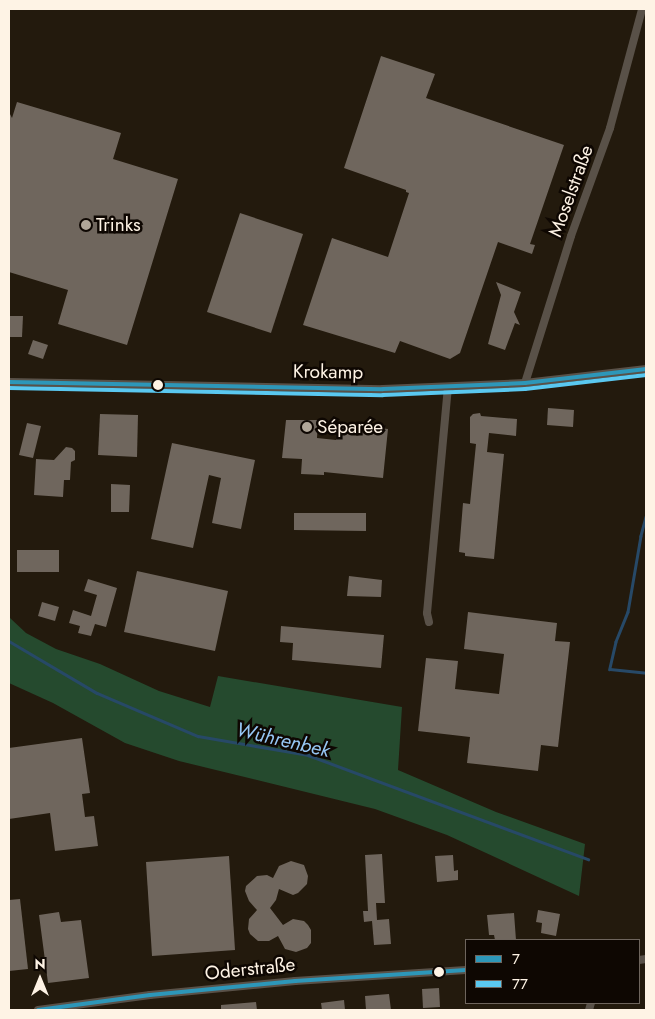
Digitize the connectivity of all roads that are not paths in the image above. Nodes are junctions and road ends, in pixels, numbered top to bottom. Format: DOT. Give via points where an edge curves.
graph roads {
  1 [pos="642,9"];
  2 [pos="646,369"];
  3 [pos="9,382"];
  4 [pos="525,383"];
  5 [pos="448,387"];
  6 [pos="430,622"];
  7 [pos="465,970"];
  8 [pos="38,1010"];
  1 -- 4 [label="street, Moselstraße" via="607,136 571,236"];
  2 -- 4 [label="street, Krokamp"];
  3 -- 5 [label="street, Krokamp" via="242,388"];
  4 -- 5 [label="street, Krokamp"];
  5 -- 6 [label="street" via="427,613"];
  7 -- 8 [label="street, Oderstraße" via="312,979"];
}
